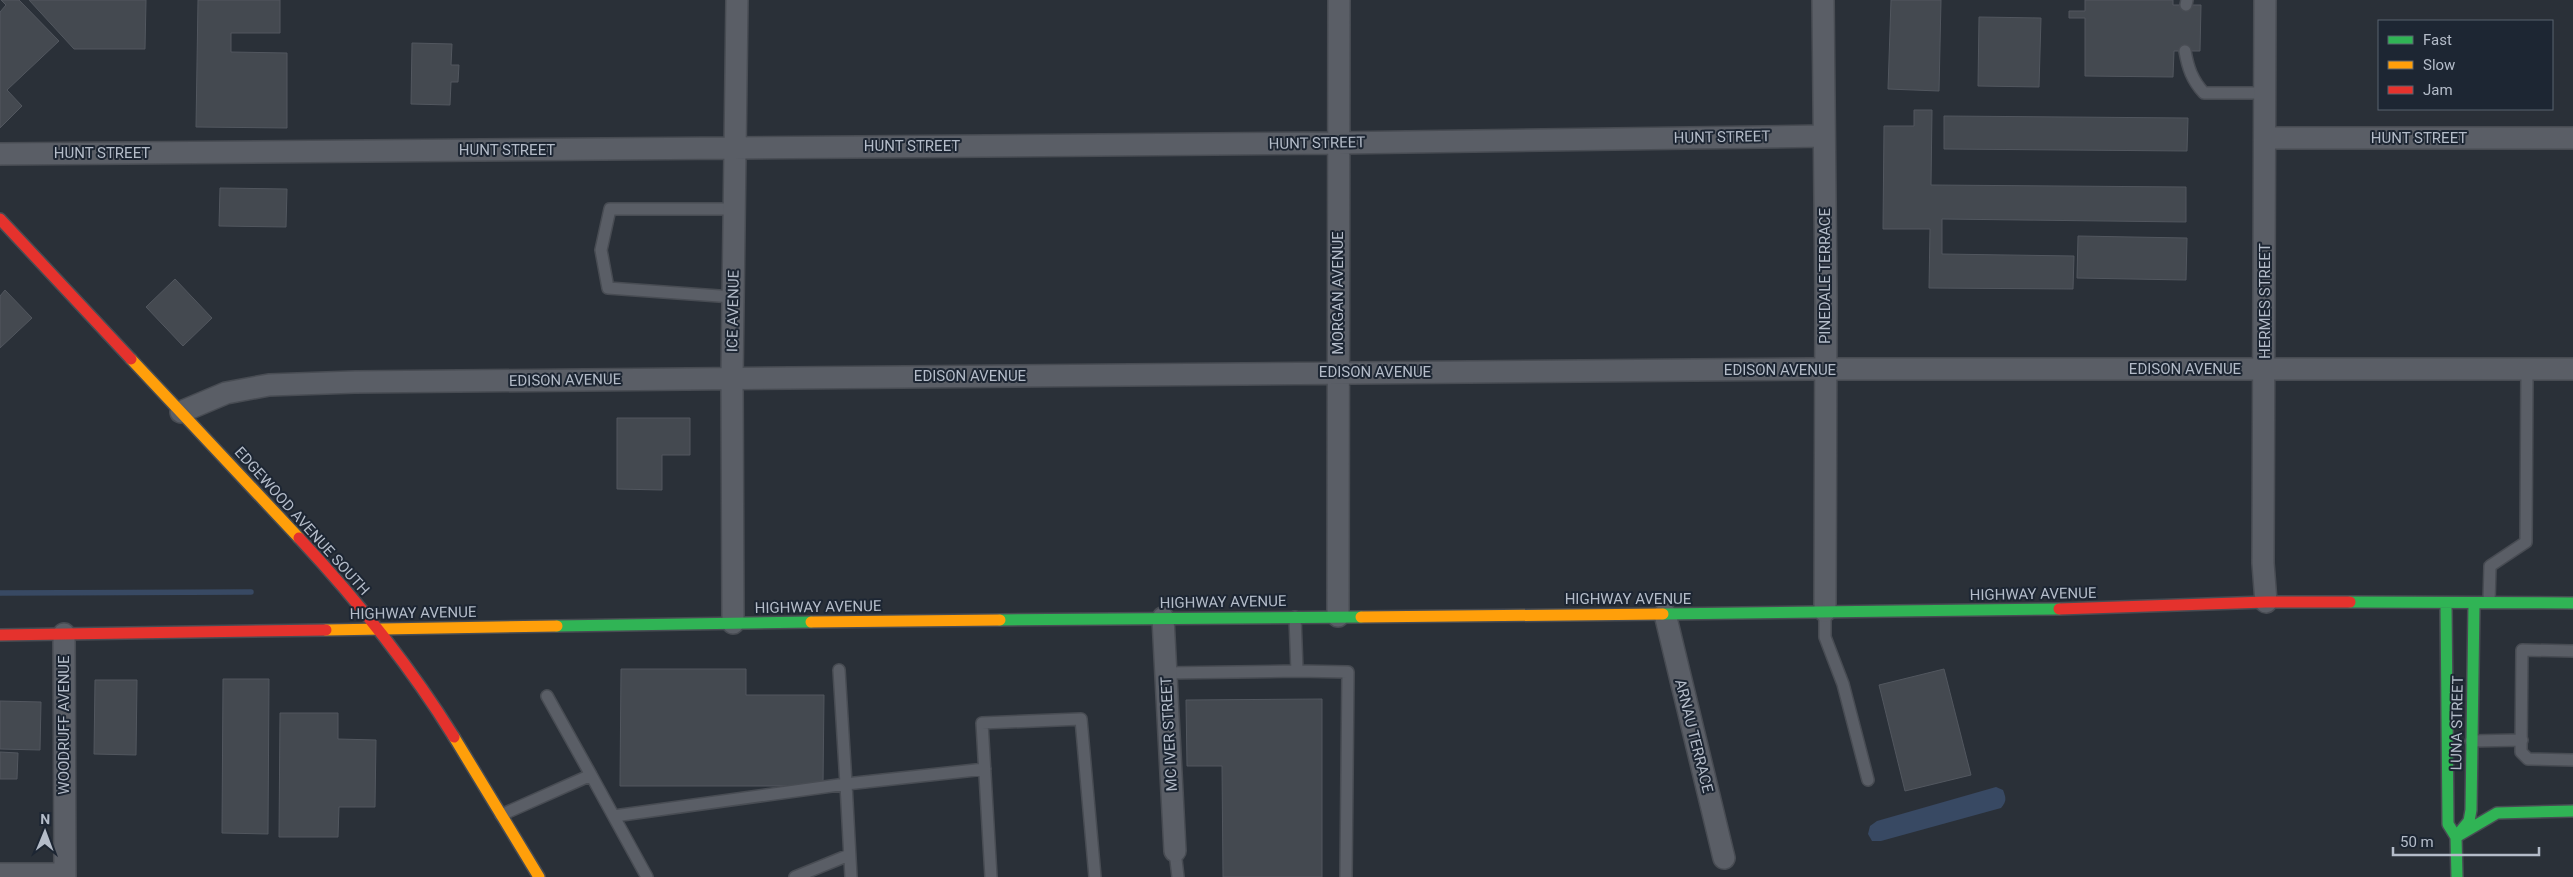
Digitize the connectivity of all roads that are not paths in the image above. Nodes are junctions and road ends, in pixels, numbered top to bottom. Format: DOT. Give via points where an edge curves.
graph roads {
  1 [pos="737,0"];
  2 [pos="1339,0"];
  3 [pos="1823,0"];
  4 [pos="2265,0"];
  5 [pos="2185,51"];
  6 [pos="2265,93"];
  7 [pos="1824,136"];
  8 [pos="2266,138"];
  9 [pos="2573,138"];
  10 [pos="1338,143"];
  11 [pos="735,148"];
  12 [pos="0,154"];
  13 [pos="734,209"];
  14 [pos="0,219"];
  15 [pos="733,297"];
  16 [pos="1825,369"];
  17 [pos="2265,369"];
  18 [pos="2527,369"];
  19 [pos="2573,369"];
  20 [pos="1339,372"];
  21 [pos="732,378"];
  22 [pos="181,412"];
  23 [pos="2266,602"];
  24 [pos="2573,603"];
  25 [pos="2446,604"];
  26 [pos="2474,604"];
  27 [pos="2489,604"];
  28 [pos="1825,611"];
  29 [pos="1665,614"];
  30 [pos="1338,616"];
  31 [pos="1295,617"];
  32 [pos="1163,618"];
  33 [pos="734,623"];
  34 [pos="378,629"];
  35 [pos="64,634"];
  36 [pos="0,635"];
  37 [pos="2573,651"];
  38 [pos="839,670"];
  39 [pos="1297,671"];
  40 [pos="1165,673"];
  41 [pos="547,696"];
  42 [pos="2522,740"];
  43 [pos="2471,741"];
  44 [pos="2573,760"];
  45 [pos="985,769"];
  46 [pos="591,775"];
  47 [pos="1868,780"];
  48 [pos="846,784"];
  49 [pos="2573,811"];
  50 [pos="501,815"];
  51 [pos="614,816"];
  52 [pos="2456,837"];
  53 [pos="1176,851"];
  54 [pos="849,855"];
  55 [pos="1724,858"];
  56 [pos="0,874"];
  57 [pos="65,875"];
  58 [pos="533,875"];
  59 [pos="647,877"];
  60 [pos="795,877"];
  61 [pos="851,877"];
  62 [pos="991,877"];
  63 [pos="1095,877"];
  64 [pos="1178,877"];
  65 [pos="1346,877"];
  66 [pos="2457,877"];
  1 -- 11 [label="street, ICE AVENUE"];
  2 -- 10 [label="street, MORGAN AVENUE"];
  3 -- 7 [label="street, PINEDALE TERRACE"];
  4 -- 6 [label="street, HERMES STREET"];
  5 -- 6 [label="lane" via="2189,72 2204,93"];
  6 -- 8 [label="street, HERMES STREET"];
  7 -- 10 [label="street, HUNT STREET"];
  7 -- 16 [label="street, PINEDALE TERRACE"];
  8 -- 9 [label="street, HUNT STREET"];
  8 -- 17 [label="street, HERMES STREET"];
  10 -- 11 [label="street, HUNT STREET"];
  10 -- 20 [label="street, MORGAN AVENUE"];
  11 -- 12 [label="street, HUNT STREET"];
  11 -- 13 [label="street, ICE AVENUE"];
  13 -- 15 [label="street, ICE AVENUE"];
  13 -- 15 [label="lane" via="610,208 601,250 608,288"];
  14 -- 22 [label="street, EDGEWOOD AVENUE SOUTH"];
  15 -- 21 [label="street, ICE AVENUE"];
  16 -- 17 [label="street, EDISON AVENUE"];
  16 -- 20 [label="street, EDISON AVENUE"];
  16 -- 28 [label="street, PINEDALE TERRACE"];
  17 -- 18 [label="street, EDISON AVENUE"];
  17 -- 23 [label="street, HERMES STREET" via="2263,563"];
  18 -- 19 [label="street, EDISON AVENUE"];
  18 -- 27 [label="lane" via="2526,542 2490,566"];
  20 -- 21 [label="street, EDISON AVENUE"];
  20 -- 30 [label="street, MORGAN AVENUE"];
  21 -- 22 [label="street, EDISON AVENUE" via="269,386 226,394"];
  21 -- 33 [label="street, ICE AVENUE"];
  22 -- 34 [label="street, EDGEWOOD AVENUE SOUTH" via="340,582"];
  23 -- 25 [label="street, HIGHWAY AVENUE"];
  23 -- 28 [label="street, HIGHWAY AVENUE" via="2107,609"];
  24 -- 27 [label="street, HIGHWAY AVENUE"];
  25 -- 26 [label="street, HIGHWAY AVENUE"];
  25 -- 52 [label="street, LUNA STREET" via="2448,824"];
  26 -- 27 [label="street, HIGHWAY AVENUE"];
  26 -- 43 [label="street, LUNA STREET"];
  28 -- 29 [label="street, HIGHWAY AVENUE"];
  28 -- 47 [label="lane" via="1825,636 1843,684"];
  29 -- 30 [label="street, HIGHWAY AVENUE"];
  29 -- 55 [label="street, ARNAU TERRACE"];
  30 -- 31 [label="street, HIGHWAY AVENUE"];
  31 -- 32 [label="street, HIGHWAY AVENUE"];
  31 -- 39 [label="lane"];
  32 -- 33 [label="street, HIGHWAY AVENUE"];
  32 -- 40 [label="street, MC IVER STREET"];
  33 -- 34 [label="street, HIGHWAY AVENUE"];
  34 -- 35 [label="street, HIGHWAY AVENUE"];
  34 -- 50 [label="street, EDGEWOOD AVENUE SOUTH" via="449,728"];
  35 -- 36 [label="street, HIGHWAY AVENUE"];
  35 -- 57 [label="street, WOODRUFF AVENUE"];
  37 -- 42 [label="lane" via="2522,650"];
  38 -- 48 [label="lane"];
  39 -- 40 [label="lane"];
  39 -- 65 [label="lane" via="1348,672"];
  40 -- 53 [label="street, MC IVER STREET"];
  41 -- 46 [label="lane"];
  42 -- 43 [label="lane"];
  42 -- 44 [label="lane" via="2521,752 2528,759"];
  43 -- 52 [label="street, LUNA STREET" via="2471,810 2469,821"];
  45 -- 48 [label="lane"];
  45 -- 62 [label="lane"];
  45 -- 63 [label="lane" via="982,723 1081,719"];
  46 -- 50 [label="lane"];
  46 -- 51 [label="lane"];
  48 -- 51 [label="lane"];
  48 -- 54 [label="lane"];
  49 -- 52 [label="street" via="2497,813"];
  50 -- 58 [label="street, EDGEWOOD AVENUE SOUTH"];
  51 -- 59 [label="lane"];
  52 -- 66 [label="street, LUNA STREET"];
  53 -- 64 [label="lane"];
  54 -- 60 [label="lane"];
  54 -- 61 [label="lane"];
  56 -- 57 [label="street"];
}
